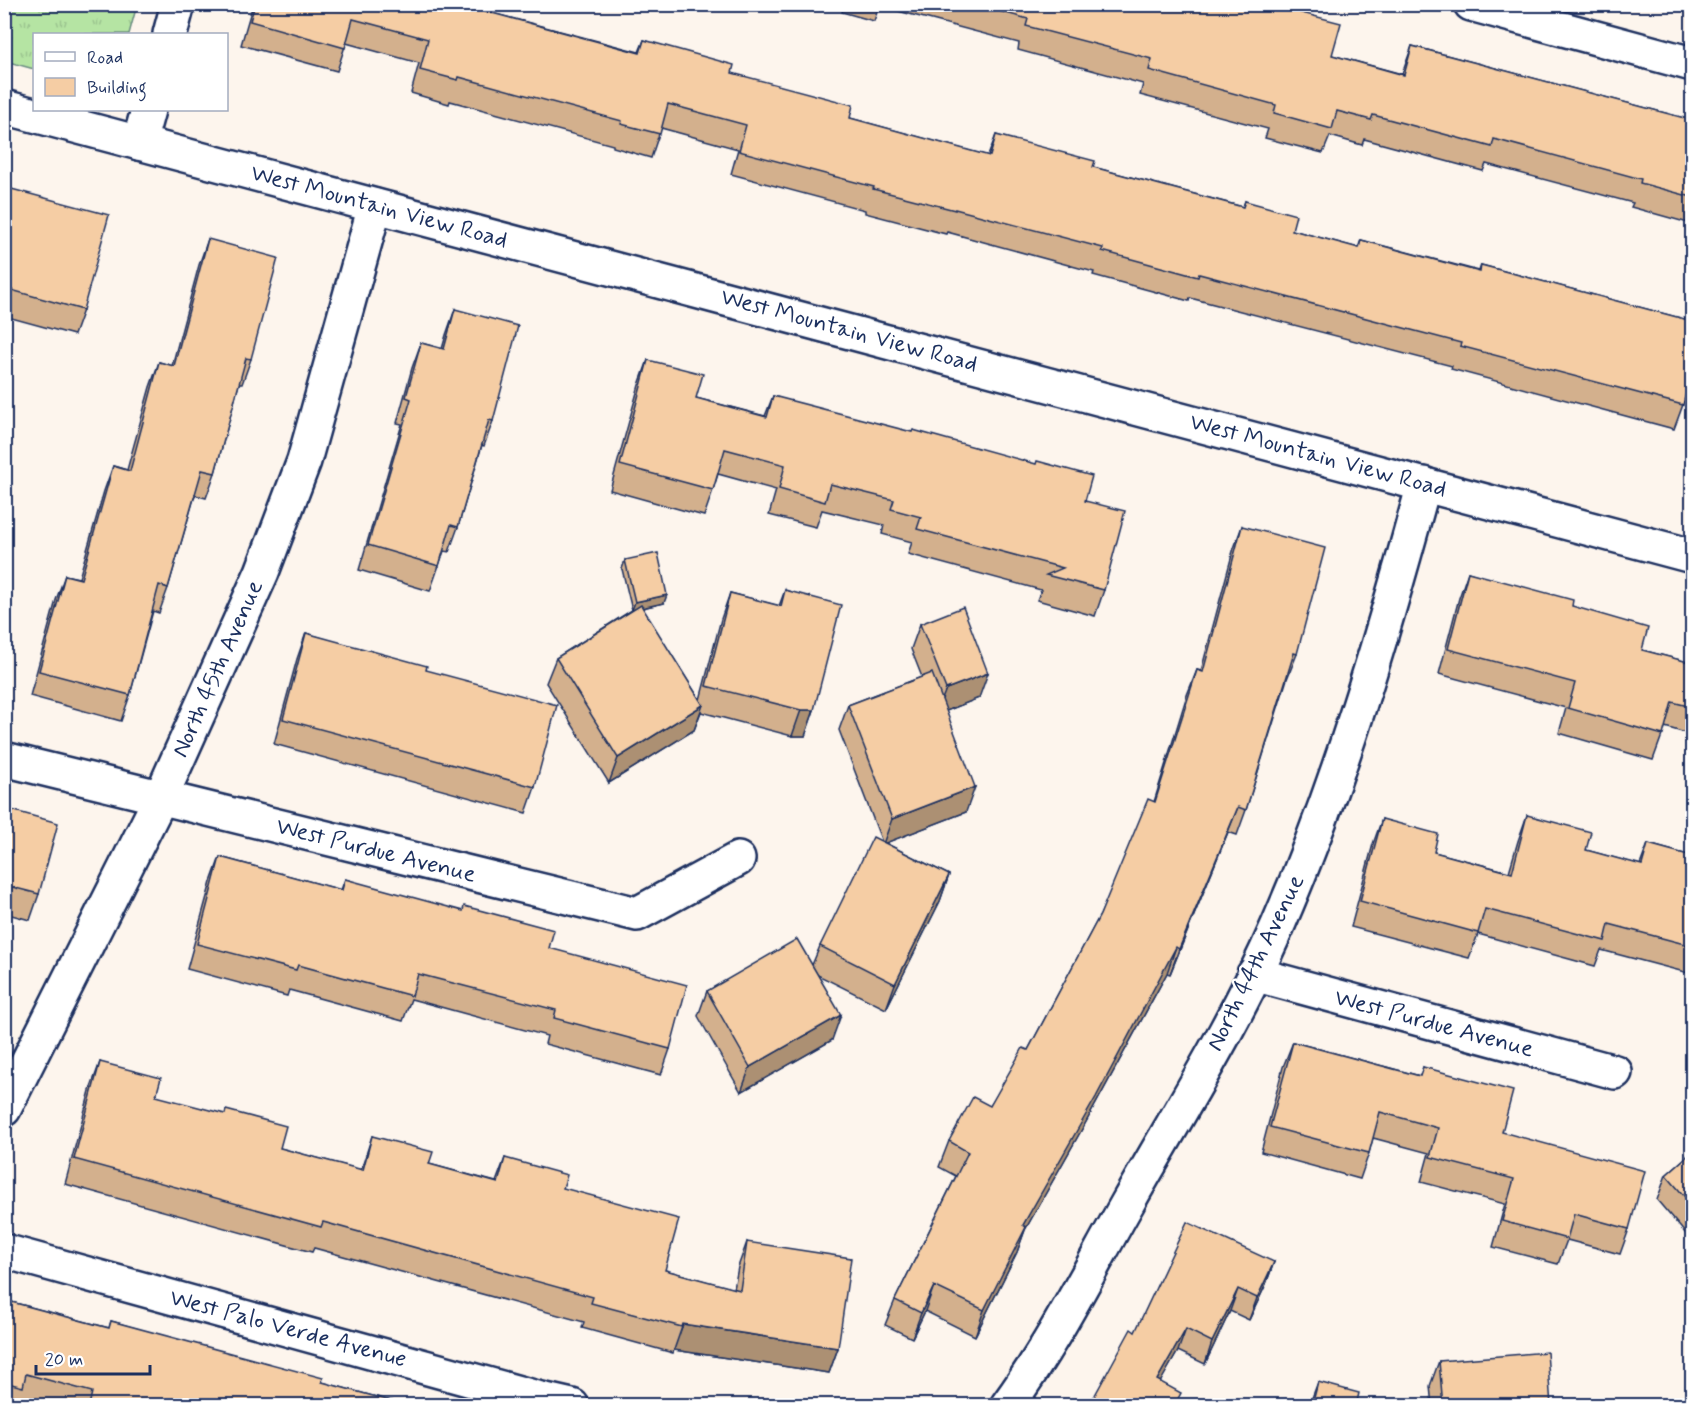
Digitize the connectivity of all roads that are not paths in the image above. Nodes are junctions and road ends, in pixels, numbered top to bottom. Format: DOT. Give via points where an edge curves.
graph roads {
  1 [pos="178,4"];
  2 [pos="1471,4"];
  3 [pos="170,33"];
  4 [pos="1692,64"];
  5 [pos="4,107"];
  6 [pos="148,111"];
  7 [pos="139,143"];
  8 [pos="375,206"];
  9 [pos="1424,484"];
  10 [pos="1692,556"];
  11 [pos="4,759"];
  12 [pos="160,799"];
  13 [pos="738,859"];
  14 [pos="1254,974"];
  15 [pos="1615,1072"];
  16 [pos="4,1109"];
  17 [pos="4,1251"];
  18 [pos="572,1406"];
  19 [pos="1007,1406"];
  1 -- 3 [label="street"];
  2 -- 4 [label="street"];
  5 -- 7 [label="street, West Mountain View Road"];
  6 -- 7 [label="street"];
  7 -- 8 [label="street, West Mountain View Road"];
  8 -- 9 [label="street, West Mountain View Road"];
  8 -- 12 [label="street, North 45th Avenue" via="304,461 262,572"];
  9 -- 10 [label="street, West Mountain View Road"];
  9 -- 14 [label="street, North 44th Avenue" via="1350,737 1316,834"];
  11 -- 12 [label="street, West Purdue Avenue"];
  12 -- 13 [label="street, West Purdue Avenue" via="637,914"];
  12 -- 16 [label="street, North 45th Avenue"];
  14 -- 15 [label="street, West Purdue Avenue"];
  14 -- 19 [label="street, North 44th Avenue" via="1063,1316"];
  17 -- 18 [label="street, West Palo Verde Avenue"];
}
